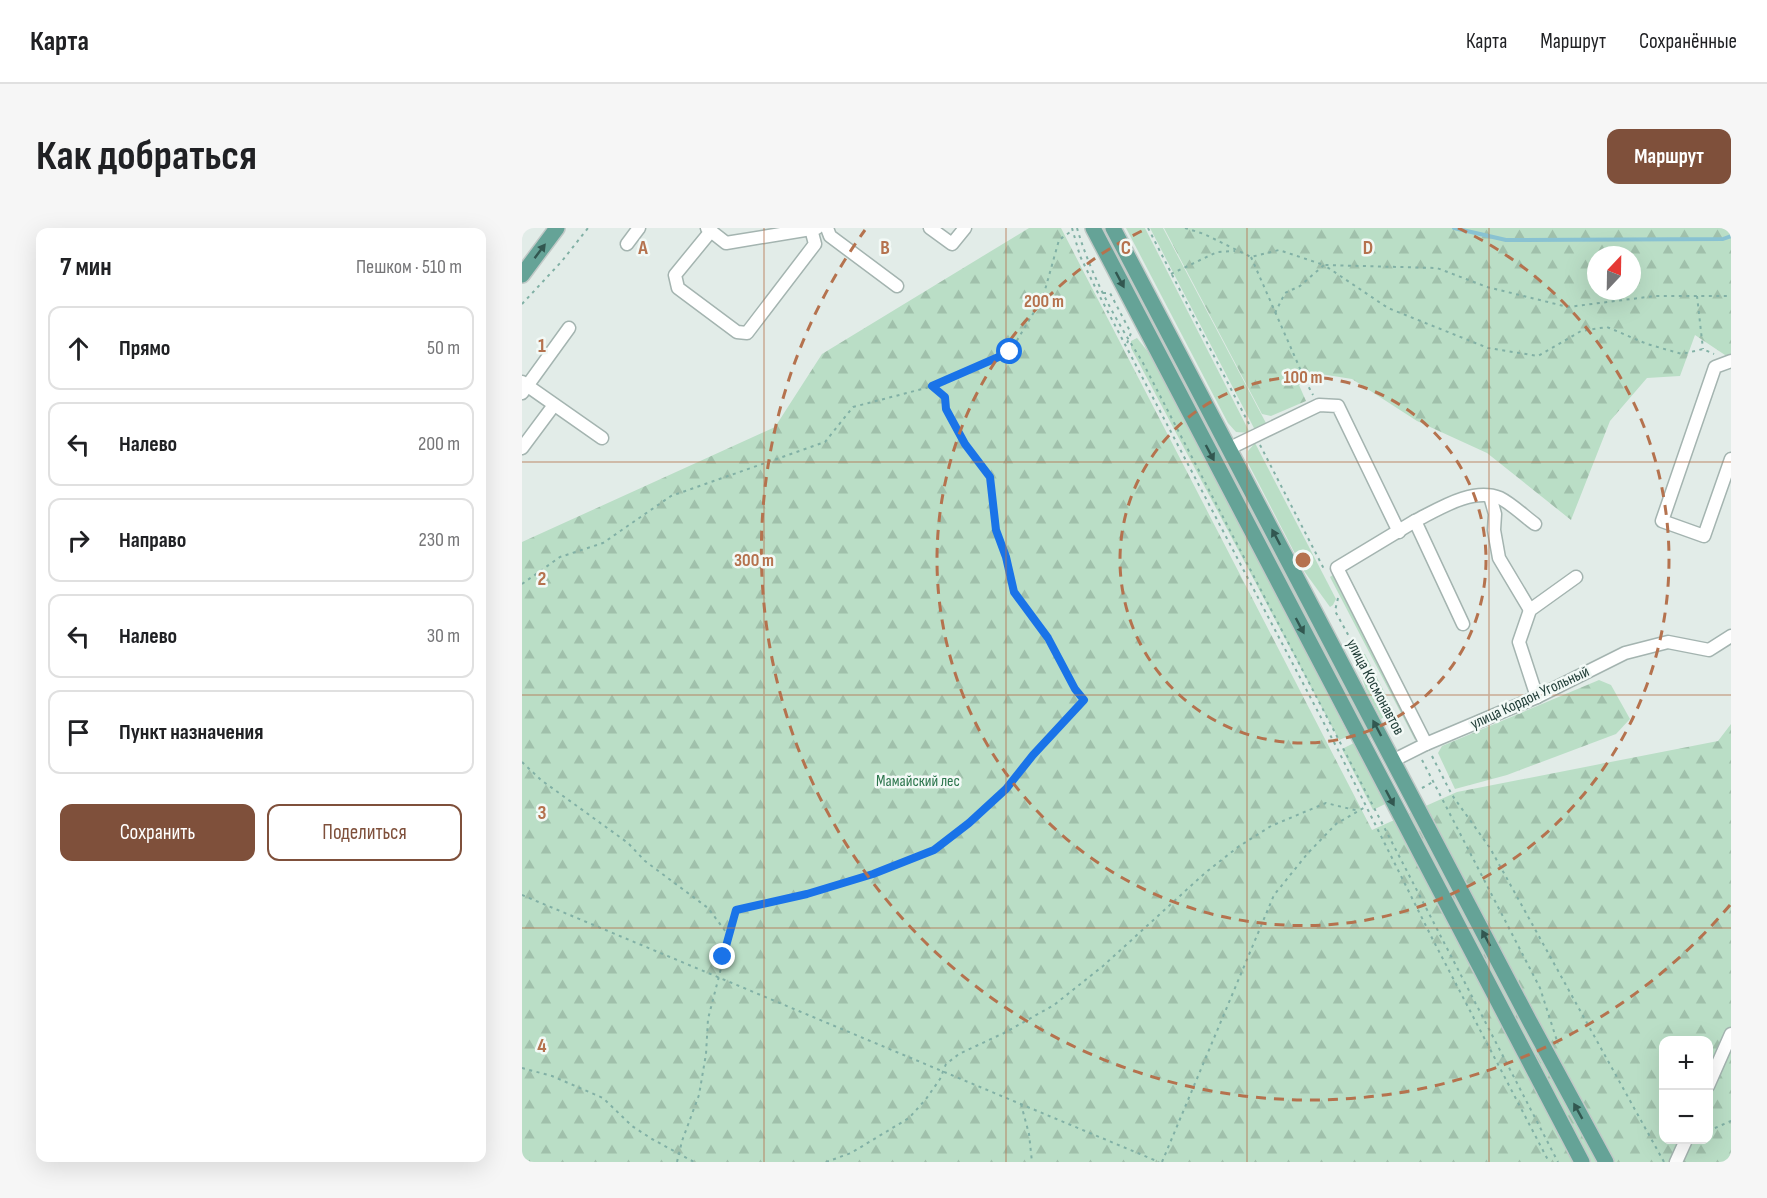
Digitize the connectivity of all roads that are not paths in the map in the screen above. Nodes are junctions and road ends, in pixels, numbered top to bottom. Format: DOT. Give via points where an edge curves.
graph roads {
  1 [pos="557,228"];
  2 [pos="639,228"];
  3 [pos="827,228"];
  4 [pos="930,228"];
  5 [pos="965,228"];
  6 [pos="1093,228"];
  7 [pos="1113,228"];
  8 [pos="709,229"];
  9 [pos="814,229"];
  10 [pos="627,244"];
  11 [pos="522,275"];
  12 [pos="897,286"];
  13 [pos="568,328"];
  14 [pos="1726,359"];
  15 [pos="524,387"];
  16 [pos="554,405"];
  17 [pos="602,438"];
  18 [pos="522,448"];
  19 [pos="1230,448"];
  20 [pos="1731,459"];
  21 [pos="1490,496"];
  22 [pos="1415,521"];
  23 [pos="1535,524"];
  24 [pos="1399,532"];
  25 [pos="1576,577"];
  26 [pos="1530,610"];
  27 [pos="1463,624"];
  28 [pos="1731,636"];
  29 [pos="1537,697"];
  30 [pos="1426,744"];
  31 [pos="1394,760"];
  32 [pos="1731,1034"];
  33 [pos="1713,1075"];
  34 [pos="1684,1144"];
  35 [pos="1582,1162"];
  36 [pos="1606,1162"];
  37 [pos="1676,1162"];
  11 -- 1 [label="main road, one-way"];
  2 -- 10 [label="street"];
  3 -- 12 [label="street" via="830,236"];
  4 -- 5 [label="street" via="952,244"];
  6 -- 35 [label="main road, one-way"];
  7 -- 19 [label="main road, улица Космонавтов"];
  8 -- 9 [label="street" via="726,243"];
  8 -- 9 [label="street" via="675,276 678,288 736,332 747,333 815,244"];
  13 -- 15 [label="street"];
  14 -- 20 [label="street" via="1715,367 1662,521 1704,536"];
  15 -- 16 [label="street"];
  16 -- 17 [label="street"];
  16 -- 18 [label="street"];
  19 -- 24 [label="street" via="1319,405 1338,406"];
  31 -- 19 [label="main road, улица Космонавтов, one-way"];
  21 -- 22 [label="street" via="1455,501"];
  21 -- 23 [label="street" via="1501,499"];
  21 -- 26 [label="street" via="1499,558"];
  22 -- 24 [label="street"];
  22 -- 27 [label="street"];
  24 -- 30 [label="street" via="1337,568"];
  25 -- 26 [label="street"];
  26 -- 29 [label="street" via="1519,642"];
  28 -- 29 [label="street, улица Кордон Угольный" via="1709,650 1668,642 1625,653"];
  29 -- 30 [label="street, улица Кордон Угольный"];
  30 -- 31 [label="street, улица Кордон Угольный"];
  36 -- 31 [label="main road, улица Космонавтов, one-way"];
  32 -- 33 [label="street"];
  34 -- 37 [label="street"];
}
